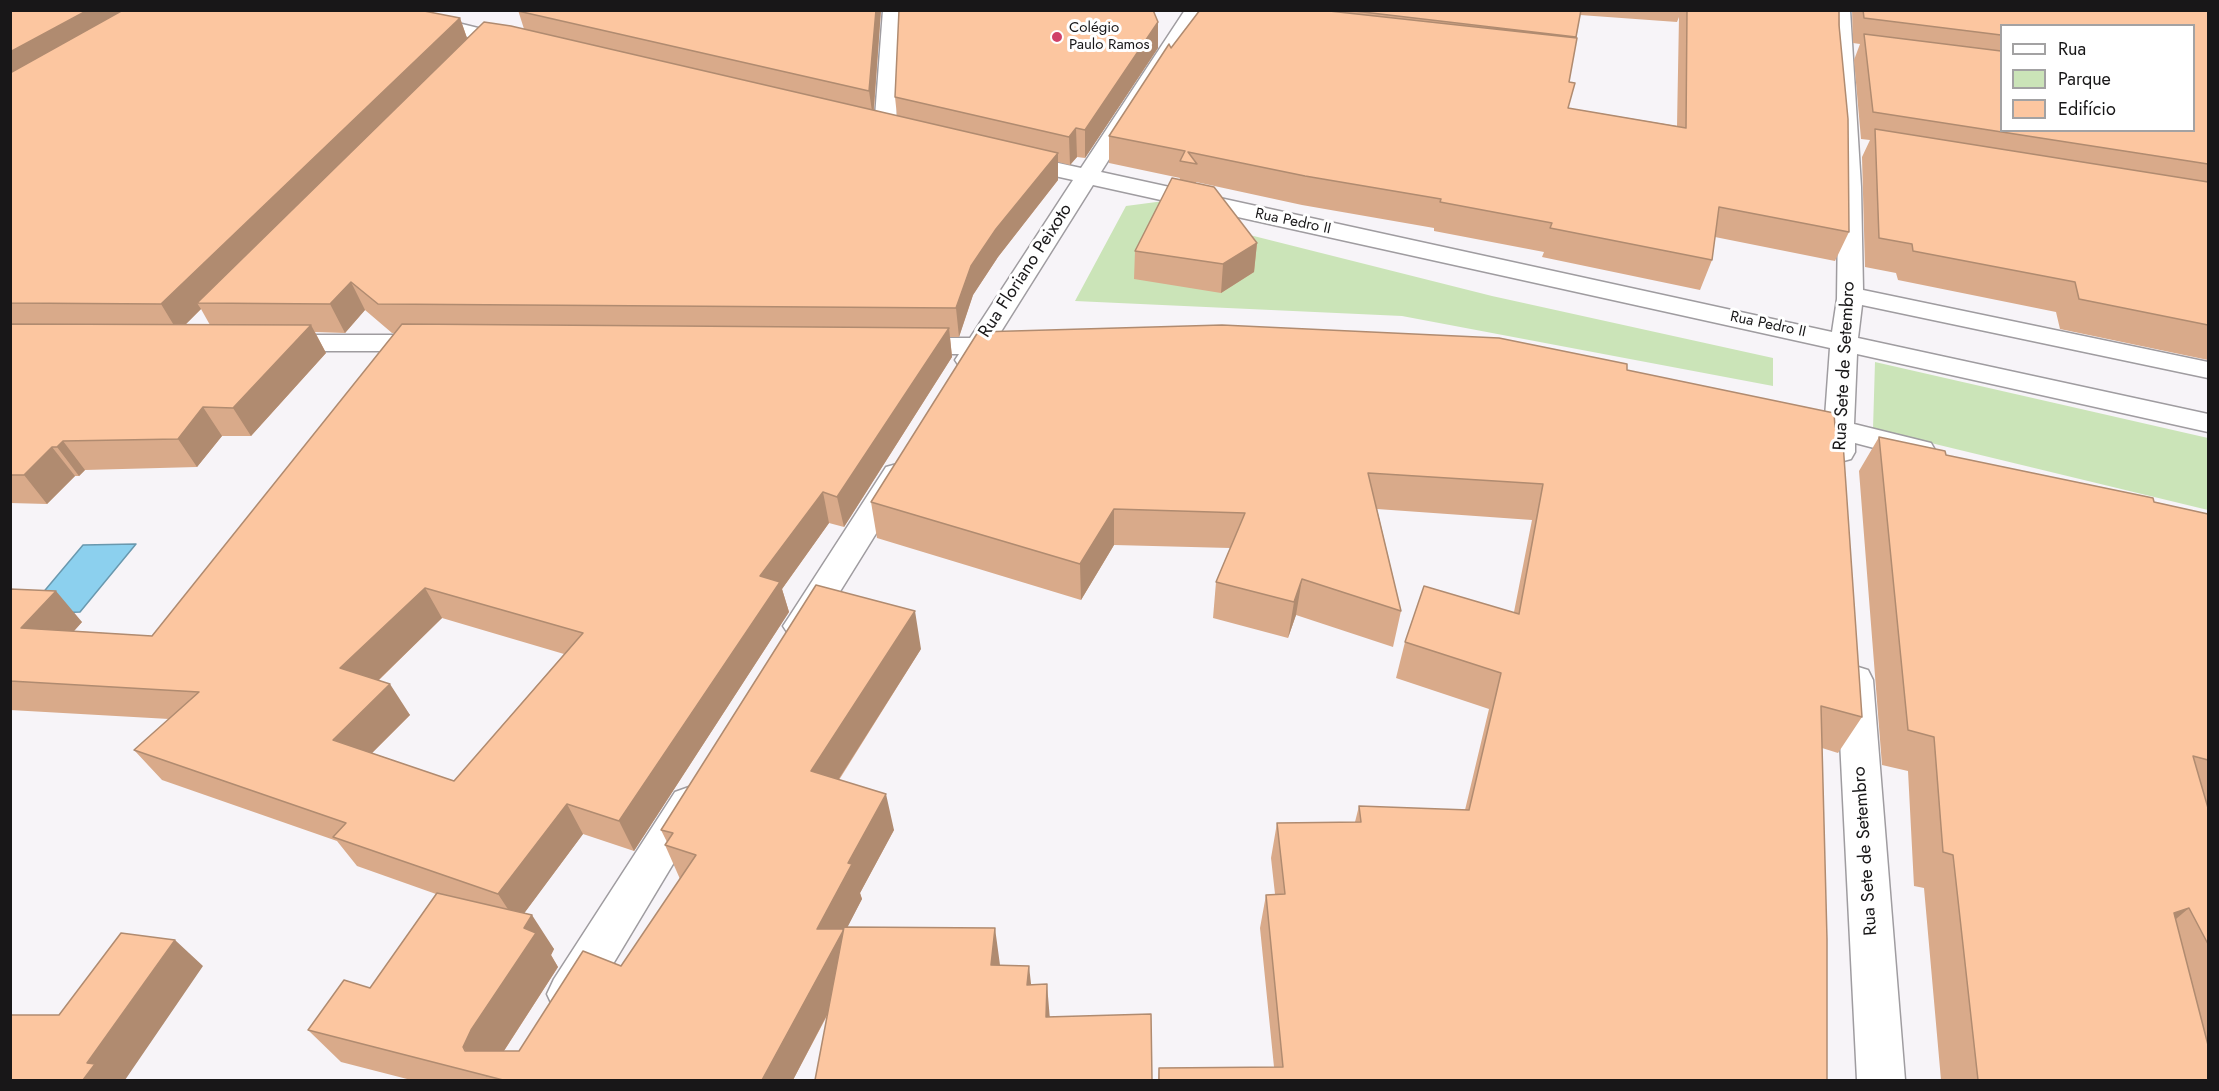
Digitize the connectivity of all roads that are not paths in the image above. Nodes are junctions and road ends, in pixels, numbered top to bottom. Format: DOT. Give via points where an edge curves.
graph roads {
  1 [pos="381,10"];
  2 [pos="892,10"];
  3 [pos="1841,10"];
  4 [pos="424,14"];
  5 [pos="1200,14"];
  6 [pos="533,47"];
  7 [pos="885,130"];
  8 [pos="986,154"];
  9 [pos="1087,178"];
  10 [pos="1850,295"];
  11 [pos="256,342"];
  12 [pos="1845,342"];
  13 [pos="458,344"];
  14 [pos="883,346"];
  15 [pos="978,346"];
  16 [pos="1038,347"];
  17 [pos="2208,370"];
  18 [pos="952,386"];
  19 [pos="1770,413"];
  20 [pos="2208,423"];
  21 [pos="1839,430"];
  22 [pos="914,447"];
  23 [pos="1943,456"];
  24 [pos="1842,477"];
  25 [pos="788,648"];
  26 [pos="1853,655"];
  27 [pos="705,779"];
  28 [pos="554,1020"];
  29 [pos="1881,1080"];
  1 -- 4 [label="street"];
  2 -- 7 [label="street"];
  3 -- 10 [label="street, Rua Sete de Setembro" via="1853,51 1860,148"];
  4 -- 6 [label="street" via="480,44"];
  5 -- 9 [label="street, Rua Floriano Peixoto"];
  8 -- 9 [label="street, Rua Pedro II"];
  9 -- 12 [label="street, Rua Pedro II"];
  9 -- 15 [label="street, Rua Floriano Peixoto"];
  10 -- 12 [label="street, Rua Sete de Setembro"];
  10 -- 17 [label="street"];
  11 -- 13 [label="street"];
  12 -- 20 [label="street, Rua Pedro II"];
  12 -- 21 [label="street, Rua Sete de Setembro"];
  14 -- 15 [label="street"];
  15 -- 16 [label="street"];
  15 -- 18 [label="street, Rua Floriano Peixoto"];
  19 -- 21 [label="street"];
  21 -- 23 [label="street"];
  21 -- 24 [label="street, Rua Sete de Setembro"];
  22 -- 25 [label="street"];
  26 -- 29 [label="street, Rua Sete de Setembro"];
  27 -- 28 [label="street"];
}
